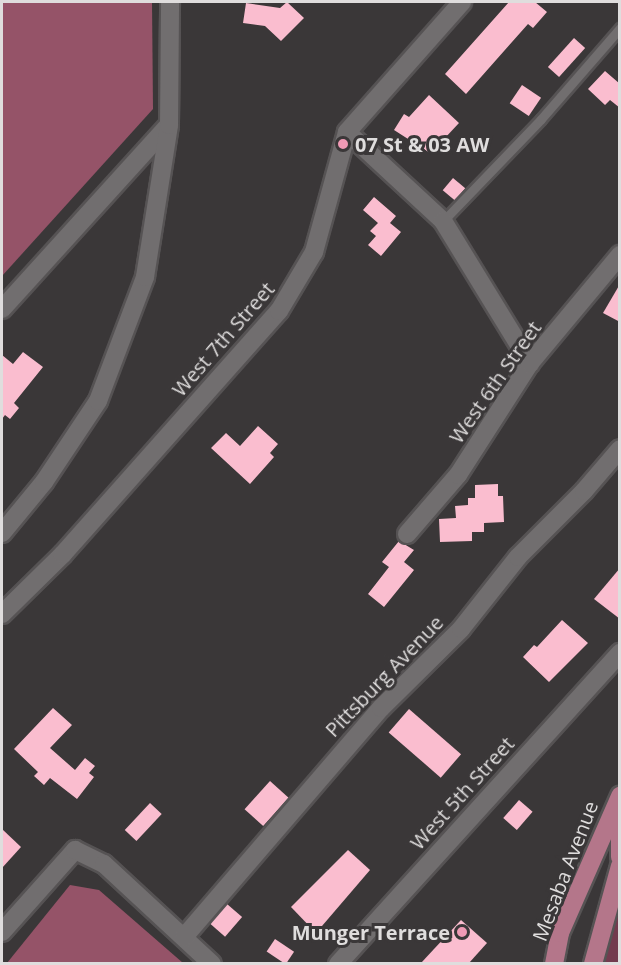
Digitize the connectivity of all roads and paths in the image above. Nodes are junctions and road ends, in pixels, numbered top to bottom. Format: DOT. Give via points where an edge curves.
graph roads {
  1 [pos="170,2"];
  2 [pos="462,2"];
  3 [pos="620,28"];
  4 [pos="169,125"];
  5 [pos="347,132"];
  6 [pos="443,221"];
  7 [pos="620,255"];
  8 [pos="2,309"];
  9 [pos="531,363"];
  10 [pos="620,449"];
  11 [pos="2,533"];
  12 [pos="407,534"];
  13 [pos="2,614"];
  14 [pos="620,653"];
  15 [pos="620,796"];
  16 [pos="620,809"];
  17 [pos="620,857"];
  18 [pos="620,866"];
  19 [pos="2,932"];
  20 [pos="184,937"];
  21 [pos="212,963"];
  22 [pos="338,963"];
  23 [pos="554,963"];
  24 [pos="593,963"];
  1 -- 4 [label="street"];
  2 -- 5 [label="street, West 7th Street"];
  3 -- 6 [label="lane"];
  4 -- 8 [label="street"];
  4 -- 11 [label="street" via="145,277 98,401 44,482"];
  5 -- 6 [label="street"];
  5 -- 13 [label="street, West 7th Street" via="322,231 295,290 63,554"];
  6 -- 9 [label="street"];
  7 -- 9 [label="street, West 6th Street"];
  9 -- 12 [label="street, West 6th Street" via="458,475"];
  10 -- 20 [label="street, Pittsburg Avenue" via="584,492 518,557 461,629 381,708"];
  14 -- 22 [label="street, West 5th Street"];
  15 -- 23 [label="highway, Mesaba Avenue" via="560,933"];
  16 -- 17 [label="highway"];
  18 -- 24 [label="highway"];
  19 -- 20 [label="street" via="75,850 104,864"];
  20 -- 21 [label="street"];
}
